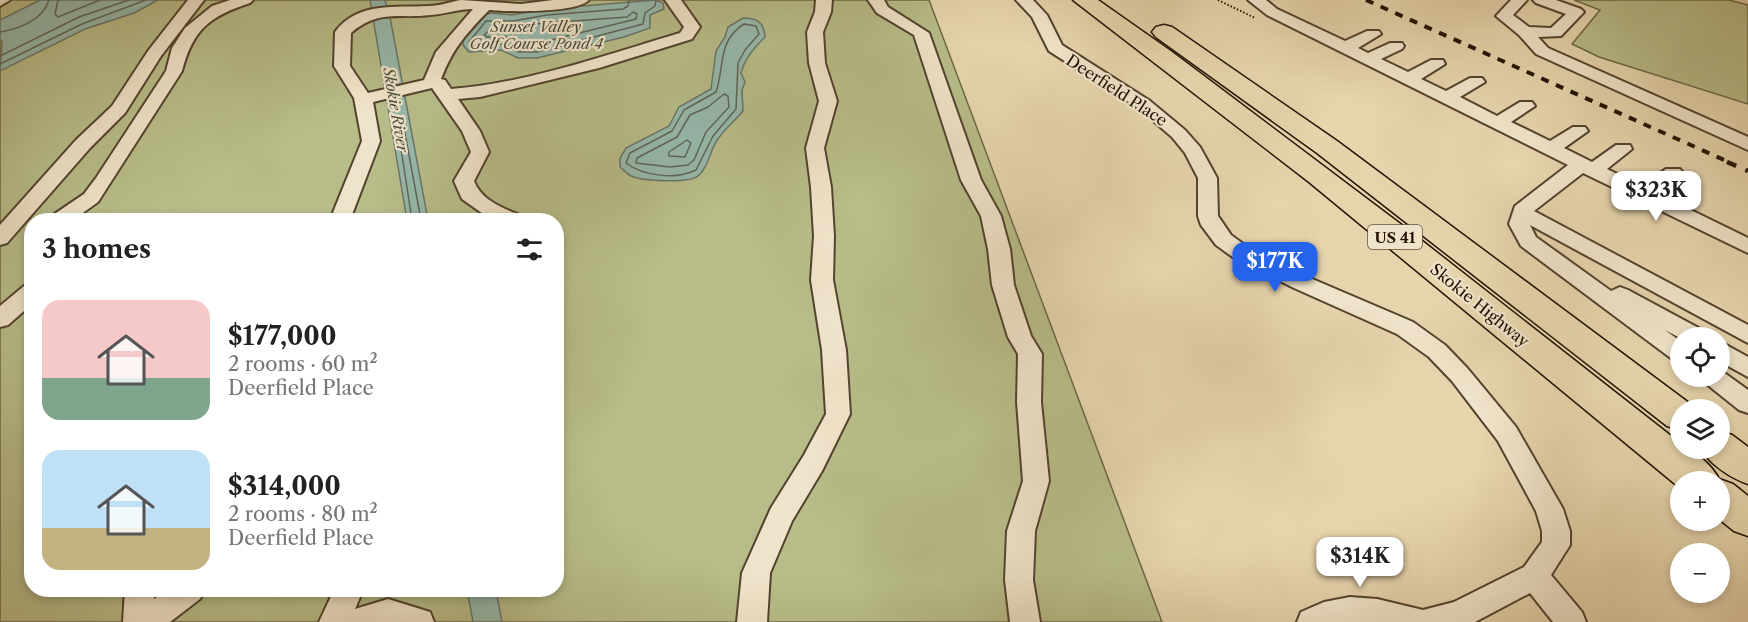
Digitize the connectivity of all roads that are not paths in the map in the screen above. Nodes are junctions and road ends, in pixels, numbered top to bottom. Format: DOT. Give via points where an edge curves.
graph roads {
  1 [pos="196,0"];
  2 [pos="245,0"];
  3 [pos="580,0"];
  4 [pos="673,0"];
  5 [pos="824,0"];
  6 [pos="876,0"];
  7 [pos="1024,0"];
  8 [pos="1084,0"];
  9 [pos="1116,0"];
  10 [pos="1256,0"];
  11 [pos="1519,0"];
  12 [pos="1541,0"];
  13 [pos="486,5"];
  14 [pos="1525,32"];
  15 [pos="1373,34"];
  16 [pos="1396,46"];
  17 [pos="1344,48"];
  18 [pos="1368,59"];
  19 [pos="1437,64"];
  20 [pos="1408,79"];
  21 [pos="1476,82"];
  22 [pos="438,89"];
  23 [pos="371,97"];
  24 [pos="1447,97"];
  25 [pos="1526,106"];
  26 [pos="1498,123"];
  27 [pos="1579,131"];
  28 [pos="1748,144"];
  29 [pos="1550,149"];
  30 [pos="1623,149"];
  31 [pos="1586,167"];
  32 [pos="1673,173"];
  33 [pos="1643,195"];
  34 [pos="1521,212"];
  35 [pos="70,213"];
  36 [pos="343,213"];
  37 [pos="490,213"];
  38 [pos="0,238"];
  39 [pos="1748,246"];
  40 [pos="1544,254"];
  41 [pos="24,298"];
  42 [pos="0,319"];
  43 [pos="1678,327"];
  44 [pos="1748,335"];
  45 [pos="1670,346"];
  46 [pos="1730,357"];
  47 [pos="1748,368"];
  48 [pos="1727,387"];
  49 [pos="1748,403"];
  50 [pos="1670,408"];
  51 [pos="1730,454"];
  52 [pos="1748,468"];
  53 [pos="1687,471"];
  54 [pos="1730,505"];
  55 [pos="1748,519"];
  56 [pos="1534,576"];
  57 [pos="140,597"];
  58 [pos="180,597"];
  59 [pos="346,597"];
  60 [pos="138,622"];
  61 [pos="146,622"];
  62 [pos="334,622"];
  63 [pos="357,622"];
  64 [pos="419,622"];
  65 [pos="752,622"];
  66 [pos="1025,622"];
  67 [pos="1312,622"];
  68 [pos="1417,622"];
  69 [pos="1429,622"];
  70 [pos="1571,622"];
  1 -- 38 [label="street" via="154,54 119,109"];
  2 -- 35 [label="street" via="217,9 191,31 180,48 174,71 104,181 91,198"];
  3 -- 13 [label="street" via="531,8"];
  4 -- 22 [label="street" via="692,27 686,36 480,92"];
  5 -- 65 [label="street" via="816,32 817,63 828,101 815,148 821,188 822,280 834,350 838,414 781,516 756,573"];
  6 -- 66 [label="street" via="882,10 921,33 971,180 991,216 1003,285 1020,337 1030,354 1029,402 1036,481 1021,531 1019,579"];
  7 -- 56 [label="street, Deerfield Place" via="1039,15 1051,41 1066,57 1158,115 1189,145 1207,172 1206,213 1230,245 1298,282 1405,328 1460,375 1507,434 1549,509 1556,545"];
  8 -- 53 [label="highway, Skokie Highway / US 41" via="1341,194"];
  9 -- 50 [label="highway, Skokie Highway / US 41" via="1327,147"];
  10 -- 17 [label="street"];
  11 -- 14 [label="street" via="1504,16"];
  12 -- 14 [label="street" via="1576,12 1555,33"];
  13 -- 22 [label="street" via="441,55"];
  13 -- 23 [label="street" via="430,11 395,9 356,19 343,32 342,66"];
  14 -- 28 [label="street" via="1542,51"];
  15 -- 17 [label="street"];
  16 -- 18 [label="street"];
  17 -- 18 [label="street"];
  18 -- 20 [label="street"];
  19 -- 20 [label="street"];
  20 -- 24 [label="street"];
  21 -- 24 [label="street"];
  22 -- 23 [label="street"];
  22 -- 37 [label="street" via="471,131 480,152 464,181 469,195"];
  23 -- 36 [label="street" via="371,141"];
  24 -- 26 [label="street"];
  25 -- 26 [label="street"];
  26 -- 29 [label="street"];
  27 -- 29 [label="street"];
  29 -- 31 [label="street"];
  30 -- 31 [label="street"];
  31 -- 33 [label="street"];
  31 -- 34 [label="street"];
  32 -- 33 [label="street"];
  33 -- 39 [label="street"];
  34 -- 40 [label="street" via="1519,224 1528,241"];
  34 -- 44 [label="street"];
  40 -- 43 [label="street"];
  40 -- 45 [label="street"];
  41 -- 42 [label="street"];
  46 -- 47 [label="street"];
  48 -- 49 [label="street"];
  51 -- 52 [label="highway"];
  54 -- 55 [label="highway"];
  56 -- 69 [label="street, Deerfield Place" via="1459,615"];
  56 -- 70 [label="street"];
  57 -- 60 [label="street"];
  58 -- 61 [label="street"];
  59 -- 62 [label="street"];
  63 -- 64 [label="street" via="388,613"];
  67 -- 68 [label="street" via="1324,614 1373,611"];
}
